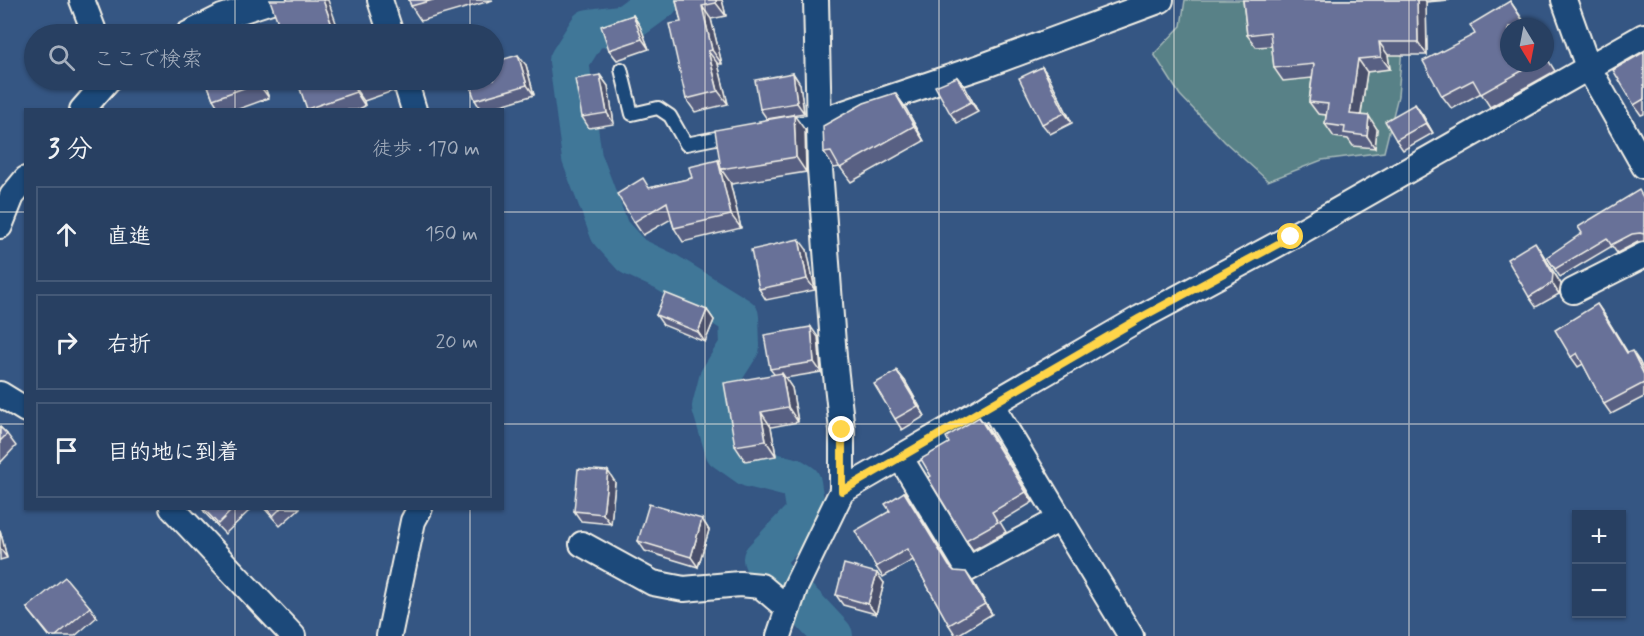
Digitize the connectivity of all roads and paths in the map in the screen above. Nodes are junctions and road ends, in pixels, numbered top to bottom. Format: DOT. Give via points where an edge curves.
graph roads {
  1 [pos="82,0"];
  2 [pos="274,0"];
  3 [pos="380,0"];
  4 [pos="816,0"];
  5 [pos="1161,0"];
  6 [pos="1564,0"];
  7 [pos="91,24"];
  8 [pos="208,24"];
  9 [pos="388,24"];
  10 [pos="1644,36"];
  11 [pos="1588,67"];
  12 [pos="621,69"];
  13 [pos="99,90"];
  14 [pos="408,90"];
  15 [pos="84,108"];
  16 [pos="413,108"];
  17 [pos="820,121"];
  18 [pos="773,126"];
  19 [pos="740,133"];
  20 [pos="1644,166"];
  21 [pos="24,181"];
  22 [pos="0,226"];
  23 [pos="1644,255"];
  24 [pos="1573,291"];
  25 [pos="0,394"];
  26 [pos="991,404"];
  27 [pos="24,409"];
  28 [pos="900,457"];
  29 [pos="842,491"];
  30 [pos="174,510"];
  31 [pos="419,510"];
  32 [pos="1060,519"];
  33 [pos="582,544"];
  34 [pos="791,598"];
  35 [pos="293,636"];
  36 [pos="389,636"];
  37 [pos="779,636"];
  38 [pos="1131,636"];
  1 -- 7 [label="street"];
  2 -- 8 [label="street"];
  3 -- 9 [label="street"];
  4 -- 17 [label="street"];
  5 -- 17 [label="street"];
  6 -- 11 [label="street"];
  10 -- 11 [label="street"];
  11 -- 20 [label="street"];
  11 -- 26 [label="street"];
  12 -- 19 [label="lane" via="632,114 658,108 670,116 686,144"];
  13 -- 15 [label="street"];
  14 -- 16 [label="street"];
  17 -- 18 [label="lane"];
  17 -- 29 [label="street" via="820,169 842,430"];
  21 -- 22 [label="street" via="12,196"];
  23 -- 24 [label="street"];
  25 -- 27 [label="street"];
  26 -- 28 [label="street"];
  26 -- 32 [label="street"];
  28 -- 29 [label="street"];
  28 -- 32 [label="street" via="968,569"];
  29 -- 34 [label="street"];
  30 -- 35 [label="street"];
  31 -- 36 [label="street" via="413,521"];
  32 -- 38 [label="street"];
  33 -- 34 [label="street" via="653,583 684,589 761,586"];
  34 -- 37 [label="street"];
}
